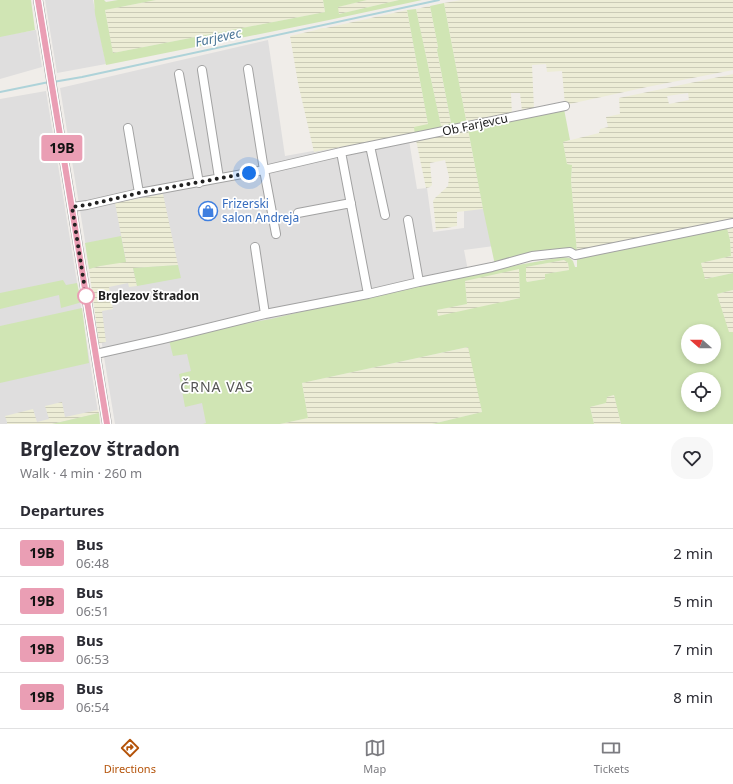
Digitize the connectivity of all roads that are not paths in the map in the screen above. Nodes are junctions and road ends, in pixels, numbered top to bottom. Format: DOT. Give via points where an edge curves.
graph roads {
  1 [pos="38,0"];
  2 [pos="248,69"];
  3 [pos="202,70"];
  4 [pos="180,74"];
  5 [pos="565,106"];
  6 [pos="128,128"];
  7 [pos="370,146"];
  8 [pos="341,152"];
  9 [pos="264,170"];
  10 [pos="219,178"];
  11 [pos="199,183"];
  12 [pos="139,193"];
  13 [pos="351,203"];
  14 [pos="72,207"];
  15 [pos="298,213"];
  16 [pos="385,215"];
  17 [pos="408,220"];
  18 [pos="733,223"];
  19 [pos="276,234"];
  20 [pos="255,247"];
  21 [pos="419,282"];
  22 [pos="368,294"];
  23 [pos="265,314"];
  24 [pos="96,354"];
  25 [pos="107,424"];
  1 -- 14 [label="street"];
  2 -- 9 [label="street"];
  3 -- 10 [label="street"];
  4 -- 11 [label="street"];
  5 -- 7 [label="street, Ob Farjevcu"];
  6 -- 12 [label="street"];
  7 -- 8 [label="street, Ob Farjevcu"];
  7 -- 16 [label="street"];
  8 -- 9 [label="street"];
  8 -- 13 [label="street"];
  9 -- 10 [label="street"];
  9 -- 19 [label="street"];
  10 -- 11 [label="street"];
  11 -- 12 [label="street"];
  12 -- 14 [label="street"];
  13 -- 15 [label="street"];
  13 -- 22 [label="street"];
  14 -- 24 [label="street"];
  17 -- 21 [label="street"];
  18 -- 21 [label="street" via="575,255 570,252 532,256"];
  20 -- 23 [label="street"];
  21 -- 22 [label="street"];
  22 -- 23 [label="street"];
  23 -- 24 [label="street"];
  24 -- 25 [label="street"];
}
